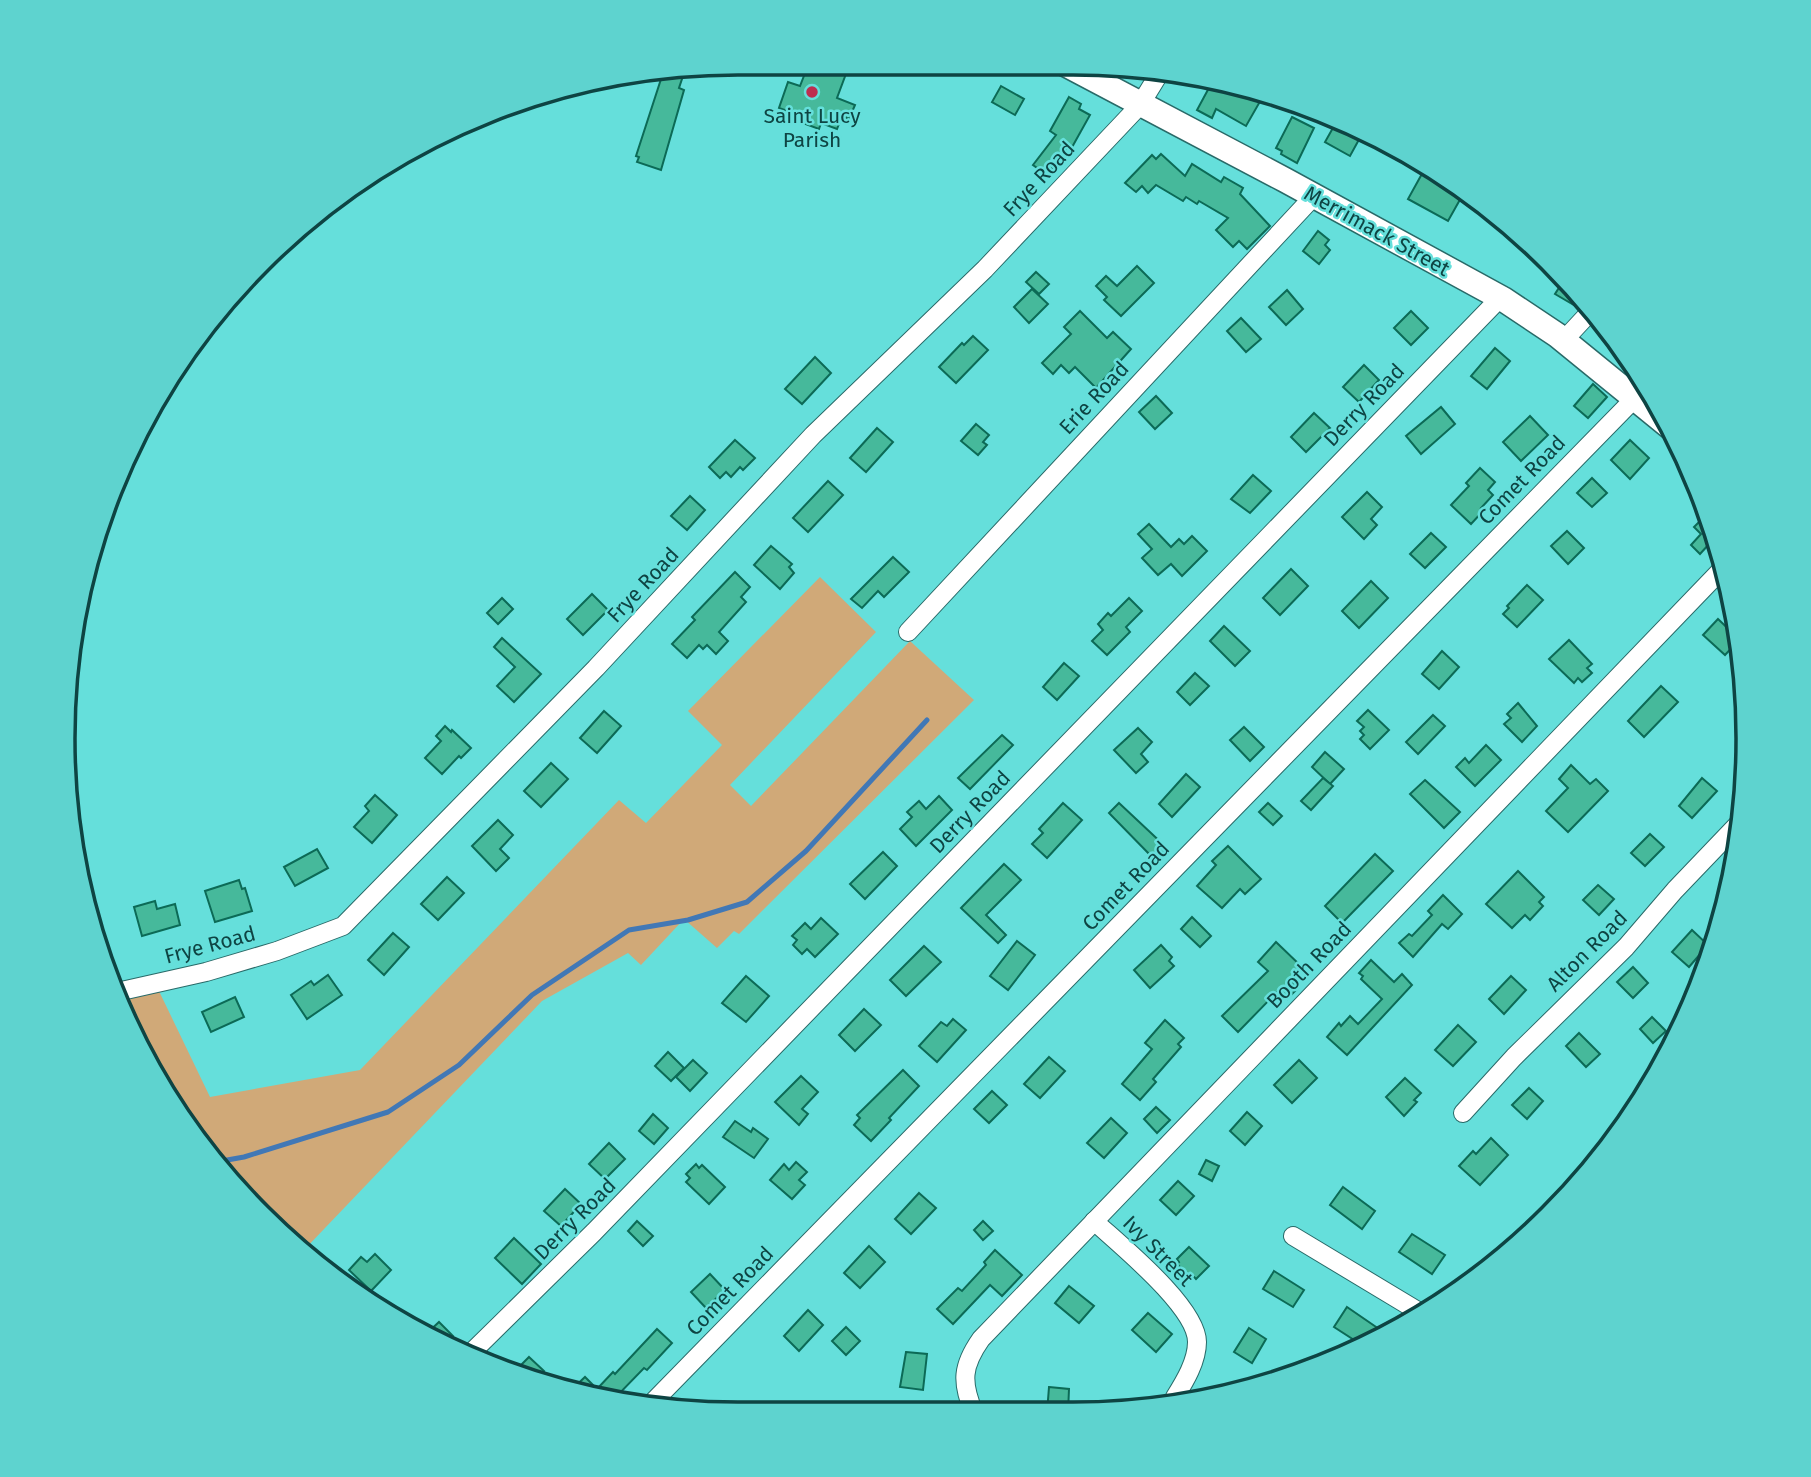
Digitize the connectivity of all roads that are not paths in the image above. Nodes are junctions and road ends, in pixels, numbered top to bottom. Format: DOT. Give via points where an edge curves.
graph roads {
  1 [pos="1086,76"];
  2 [pos="1155,81"];
  3 [pos="1140,105"];
  4 [pos="1314,196"];
  5 [pos="1500,298"];
  6 [pos="1585,318"];
  7 [pos="1564,341"];
  8 [pos="1635,398"];
  9 [pos="1648,408"];
  10 [pos="1715,576"];
  11 [pos="908,632"];
  12 [pos="1729,834"];
  13 [pos="125,990"];
  14 [pos="1463,1113"];
  15 [pos="1094,1221"];
  16 [pos="1293,1236"];
  17 [pos="1412,1308"];
  18 [pos="477,1347"];
  19 [pos="1178,1393"];
  20 [pos="658,1397"];
  21 [pos="971,1402"];
  1 -- 3 [label="main road, Merrimack Street"];
  2 -- 3 [label="street, Frye Road"];
  3 -- 4 [label="main road, Merrimack Street"];
  3 -- 13 [label="street, Frye Road" via="985,269 813,435 596,668 344,926 206,972"];
  4 -- 5 [label="main road, Merrimack Street"];
  4 -- 11 [label="street, Erie Road"];
  5 -- 7 [label="main road, Merrimack Street"];
  5 -- 18 [label="street, Derry Road"];
  6 -- 7 [label="street"];
  7 -- 8 [label="main road, Merrimack Street"];
  8 -- 9 [label="main road, Merrimack Street"];
  8 -- 20 [label="street, Comet Road"];
  10 -- 15 [label="street, Booth Road"];
  12 -- 14 [label="street, Alton Road" via="1626,947"];
  15 -- 19 [label="street, Ivy Street" via="1188,1315 1196,1353"];
  15 -- 21 [label="street, Booth Road" via="971,1353 965,1367"];
  16 -- 17 [label="street"];
}
